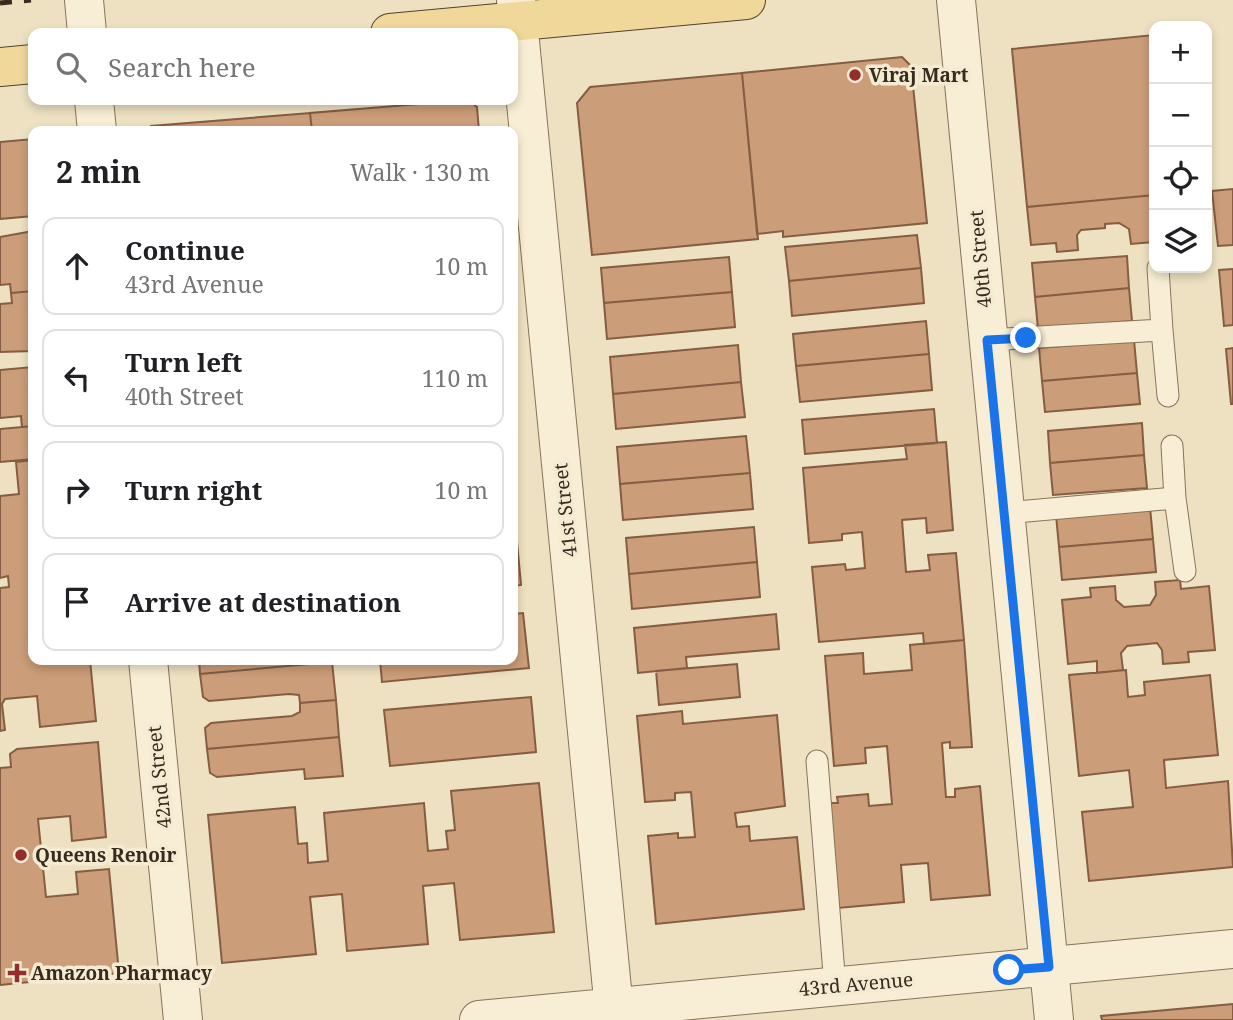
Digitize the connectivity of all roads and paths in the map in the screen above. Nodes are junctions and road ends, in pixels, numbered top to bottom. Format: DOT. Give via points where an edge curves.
graph roads {
  1 [pos="85,0"];
  2 [pos="746,0"];
  3 [pos="956,0"];
  4 [pos="517,11"];
  5 [pos="87,28"];
  6 [pos="419,28"];
  7 [pos="28,64"];
  8 [pos="0,67"];
  9 [pos="94,105"];
  10 [pos="96,126"];
  11 [pos="1158,273"];
  12 [pos="1163,330"];
  13 [pos="987,340"];
  14 [pos="1168,396"];
  15 [pos="1172,446"];
  16 [pos="1175,498"];
  17 [pos="1004,513"];
  18 [pos="1185,571"];
  19 [pos="148,665"];
  20 [pos="817,761"];
  21 [pos="1233,949"];
  22 [pos="1049,967"];
  23 [pos="835,986"];
  24 [pos="614,1014"];
  25 [pos="183,1020"];
  26 [pos="480,1020"];
  27 [pos="1054,1020"];
  1 -- 5 [label="street"];
  2 -- 4 [label="main road"];
  3 -- 13 [label="street, 40th Street"];
  4 -- 6 [label="main road"];
  4 -- 24 [label="street, 41st Street"];
  7 -- 8 [label="main road"];
  9 -- 10 [label="street"];
  11 -- 12 [label="lane"];
  12 -- 13 [label="lane"];
  12 -- 14 [label="lane"];
  13 -- 17 [label="street, 40th Street"];
  15 -- 16 [label="lane"];
  16 -- 17 [label="lane"];
  16 -- 18 [label="lane"];
  17 -- 22 [label="street, 40th Street"];
  19 -- 25 [label="street, 42nd Street"];
  20 -- 23 [label="lane"];
  21 -- 22 [label="street, 43rd Avenue"];
  22 -- 23 [label="street, 43rd Avenue"];
  22 -- 27 [label="street, 40th Street"];
  23 -- 24 [label="street, 43rd Avenue"];
  24 -- 26 [label="street, 43rd Avenue"];
}
